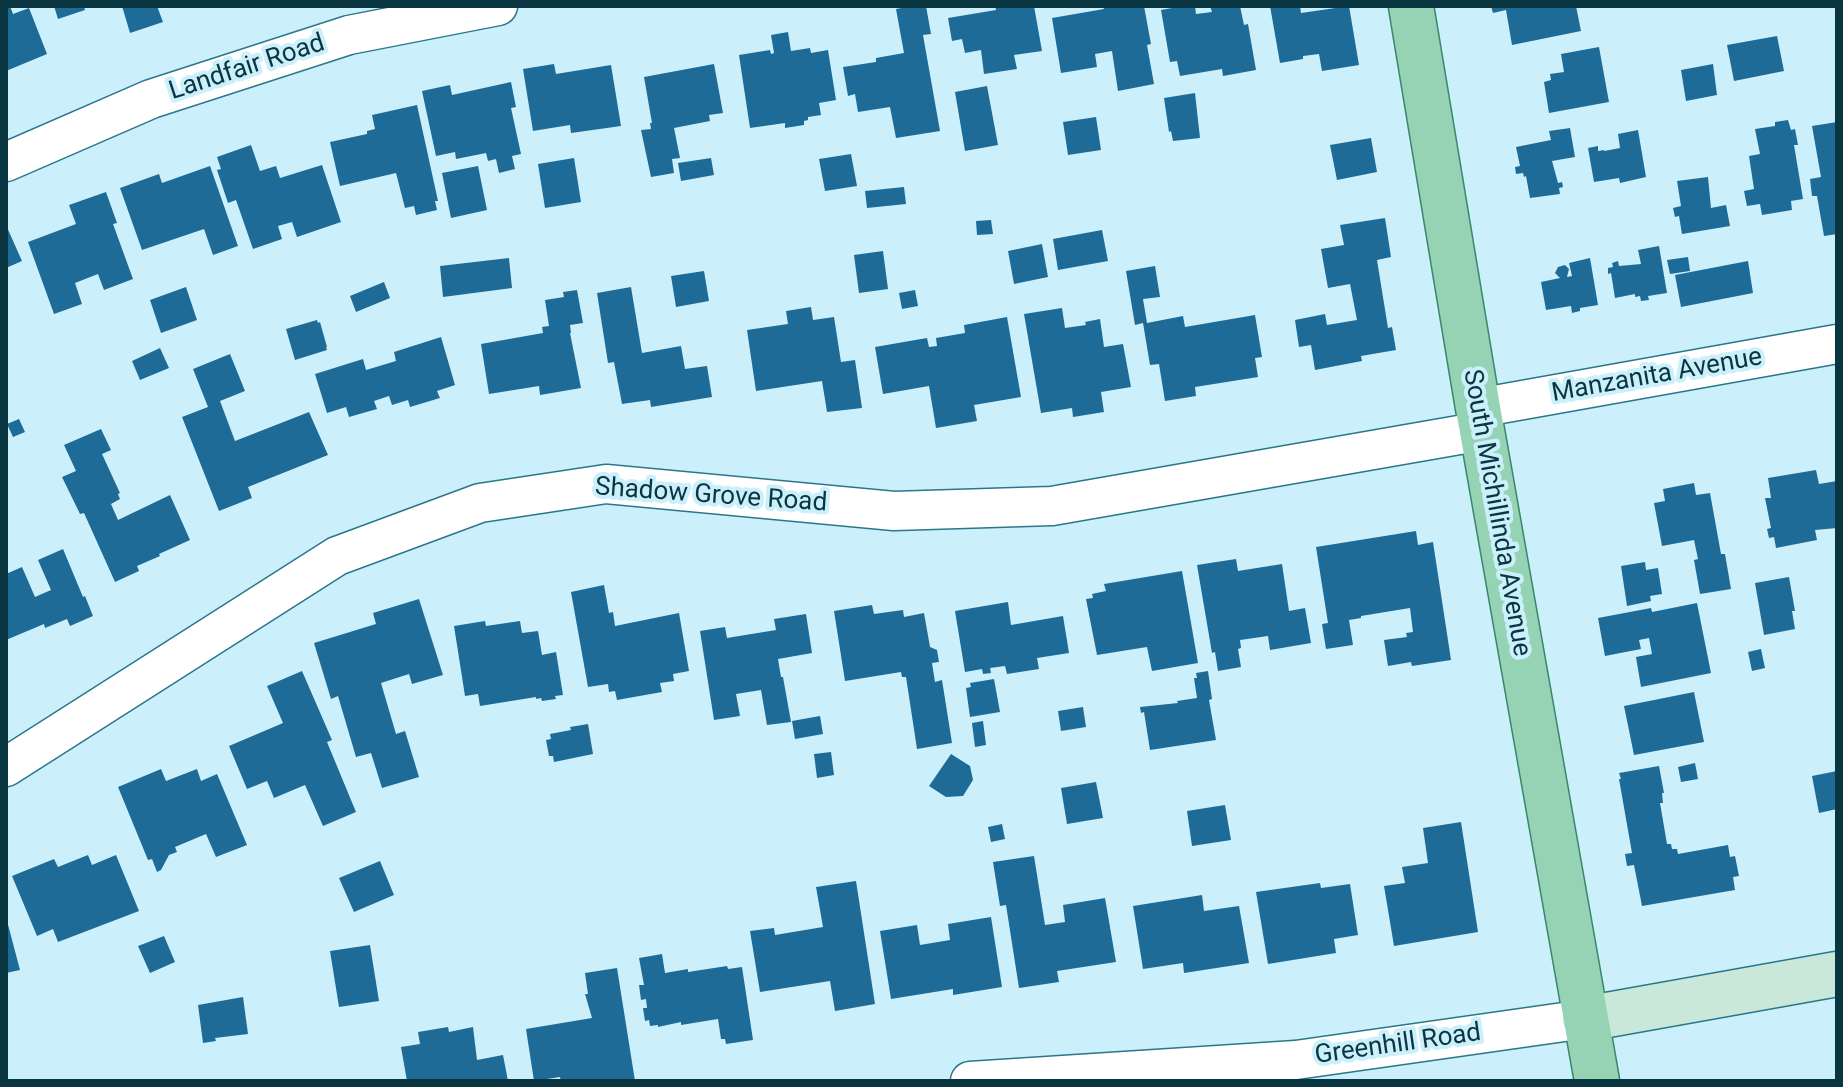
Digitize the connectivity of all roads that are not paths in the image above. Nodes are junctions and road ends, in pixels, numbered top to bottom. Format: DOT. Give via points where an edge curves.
graph roads {
  1 [pos="498,6"];
  2 [pos="1411,6"];
  3 [pos="6,162"];
  4 [pos="1837,344"];
  5 [pos="1480,420"];
  6 [pos="6,767"];
  7 [pos="1837,974"];
  8 [pos="1585,1019"];
  9 [pos="970,1081"];
  10 [pos="1597,1081"];
  1 -- 3 [label="street, Landfair Road" via="349,35 151,99"];
  2 -- 5 [label="main road, South Michillinda Avenue"];
  4 -- 5 [label="street, Manzanita Avenue"];
  5 -- 6 [label="street, Shadow Grove Road" via="1052,506 894,511 606,484 480,503 337,556"];
  5 -- 8 [label="main road, South Michillinda Avenue"];
  7 -- 8 [label="street"];
  8 -- 9 [label="street, Greenhill Road" via="1296,1060"];
  8 -- 10 [label="main road, South Michillinda Avenue"];
}
